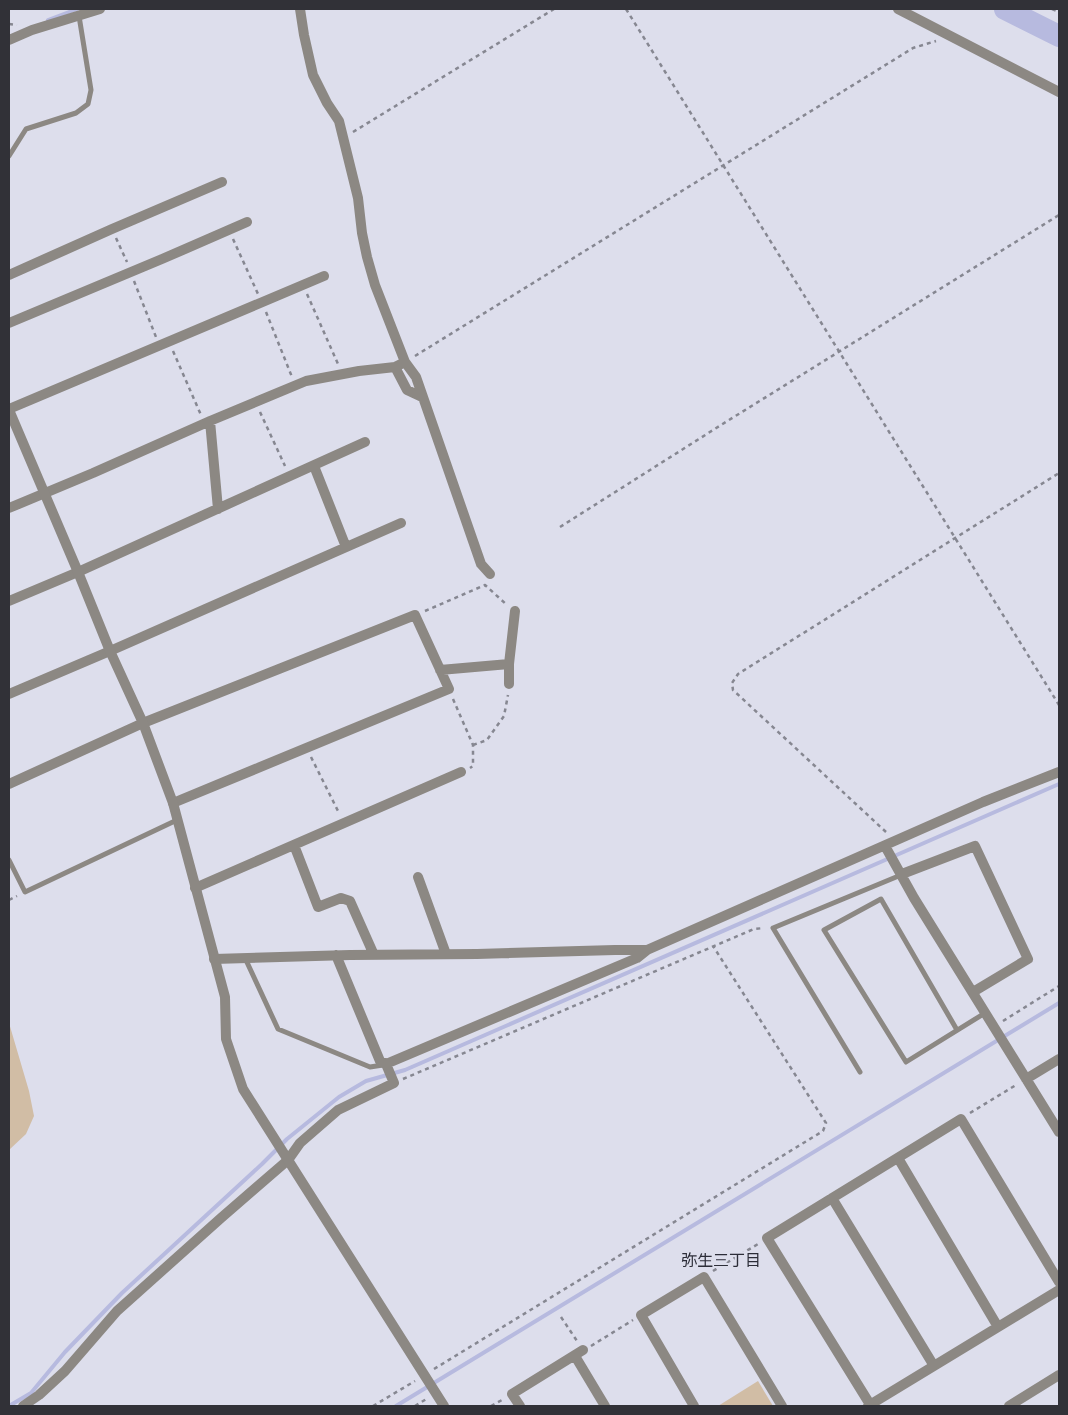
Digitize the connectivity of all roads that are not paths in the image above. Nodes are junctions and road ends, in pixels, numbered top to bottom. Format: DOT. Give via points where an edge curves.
graph roads {
  1 [pos="100,9"];
  2 [pos="300,9"];
  3 [pos="898,9"];
  4 [pos="79,16"];
  5 [pos="9,40"];
  6 [pos="1059,92"];
  7 [pos="9,156"];
  8 [pos="222,182"];
  9 [pos="247,222"];
  10 [pos="9,275"];
  11 [pos="324,276"];
  12 [pos="9,323"];
  13 [pos="405,362"];
  14 [pos="395,367"];
  15 [pos="422,397"];
  16 [pos="9,410"];
  17 [pos="207,422"];
  18 [pos="365,442"];
  19 [pos="314,466"];
  20 [pos="44,494"];
  21 [pos="9,508"];
  22 [pos="218,509"];
  23 [pos="401,523"];
  24 [pos="346,547"];
  25 [pos="78,572"];
  26 [pos="490,574"];
  27 [pos="9,602"];
  28 [pos="515,611"];
  29 [pos="110,651"];
  30 [pos="509,664"];
  31 [pos="440,670"];
  32 [pos="509,684"];
  33 [pos="9,694"];
  34 [pos="143,723"];
  35 [pos="461,772"];
  36 [pos="1059,772"];
  37 [pos="9,784"];
  38 [pos="173,803"];
  39 [pos="177,820"];
  40 [pos="890,844"];
  41 [pos="294,845"];
  42 [pos="9,860"];
  43 [pos="902,874"];
  44 [pos="418,877"];
  45 [pos="195,888"];
  46 [pos="647,950"];
  47 [pos="446,954"];
  48 [pos="336,955"];
  49 [pos="374,955"];
  50 [pos="245,958"];
  51 [pos="214,959"];
  52 [pos="973,992"];
  53 [pos="985,1012"];
  54 [pos="957,1030"];
  55 [pos="1059,1059"];
  56 [pos="386,1064"];
  57 [pos="860,1072"];
  58 [pos="1026,1079"];
  59 [pos="1059,1132"];
  60 [pos="898,1158"];
  61 [pos="288,1160"];
  62 [pos="832,1198"];
  63 [pos="1059,1282"];
  64 [pos="1059,1290"];
  65 [pos="998,1327"];
  66 [pos="934,1366"];
  67 [pos="1059,1375"];
  68 [pos="23,1406"];
  69 [pos="444,1406"];
  70 [pos="520,1406"];
  71 [pos="605,1406"];
  72 [pos="694,1406"];
  73 [pos="782,1406"];
  74 [pos="870,1406"];
  75 [pos="1009,1406"];
  1 -- 4 [label="street"];
  2 -- 13 [label="street" via="313,75 339,121 358,198 366,257"];
  3 -- 6 [label="street"];
  4 -- 5 [label="street"];
  4 -- 7 [label="lane" via="91,90 88,104 76,113 26,129"];
  8 -- 10 [label="street"];
  9 -- 12 [label="street"];
  11 -- 16 [label="street"];
  13 -- 14 [label="street"];
  13 -- 15 [label="street" via="416,377"];
  14 -- 15 [label="street" via="407,390"];
  14 -- 17 [label="street" via="306,381"];
  15 -- 26 [label="street" via="481,564"];
  16 -- 20 [label="street"];
  17 -- 20 [label="street"];
  17 -- 22 [label="street"];
  18 -- 19 [label="street"];
  19 -- 22 [label="street"];
  19 -- 24 [label="street"];
  20 -- 21 [label="street"];
  20 -- 25 [label="street"];
  22 -- 25 [label="street"];
  23 -- 24 [label="street"];
  24 -- 29 [label="street"];
  25 -- 27 [label="street"];
  25 -- 29 [label="street"];
  28 -- 30 [label="street"];
  29 -- 33 [label="street"];
  29 -- 34 [label="street"];
  30 -- 31 [label="street"];
  30 -- 32 [label="street"];
  31 -- 34 [label="street" via="415,615"];
  31 -- 38 [label="street" via="448,689"];
  34 -- 37 [label="street"];
  34 -- 38 [label="street"];
  35 -- 41 [label="street"];
  36 -- 40 [label="street"];
  38 -- 39 [label="street"];
  39 -- 42 [label="lane" via="26,892"];
  39 -- 45 [label="street"];
  40 -- 43 [label="street"];
  40 -- 46 [label="street"];
  41 -- 45 [label="street"];
  41 -- 49 [label="street" via="318,907 341,898 350,901"];
  43 -- 52 [label="street"];
  43 -- 52 [label="street" via="975,846 1028,959"];
  43 -- 57 [label="lane" via="773,928"];
  44 -- 47 [label="street"];
  45 -- 51 [label="street"];
  46 -- 47 [label="street"];
  46 -- 56 [label="street" via="637,958"];
  47 -- 49 [label="street"];
  48 -- 49 [label="street"];
  48 -- 50 [label="street"];
  48 -- 56 [label="street" via="380,1061"];
  50 -- 51 [label="street"];
  50 -- 56 [label="lane" via="278,1029 370,1068"];
  51 -- 61 [label="street" via="225,998 226,1039 243,1089"];
  52 -- 53 [label="street"];
  53 -- 54 [label="lane"];
  53 -- 58 [label="street"];
  54 -- 54 [label="lane" via="906,1062 824,930 881,899"];
  55 -- 58 [label="street"];
  56 -- 61 [label="street" via="394,1083 338,1110 300,1144"];
  58 -- 59 [label="street"];
  60 -- 62 [label="street"];
  60 -- 63 [label="street" via="961,1119"];
  60 -- 65 [label="street"];
  61 -- 68 [label="street" via="117,1311 64,1371"];
  61 -- 69 [label="street"];
  62 -- 66 [label="street"];
  62 -- 74 [label="street" via="767,1238"];
  64 -- 65 [label="street"];
  65 -- 66 [label="street"];
  66 -- 74 [label="street"];
  67 -- 75 [label="street"];
  70 -- 71 [label="street" via="512,1394 579,1353"];
  72 -- 73 [label="street" via="641,1315 704,1277"];
}
